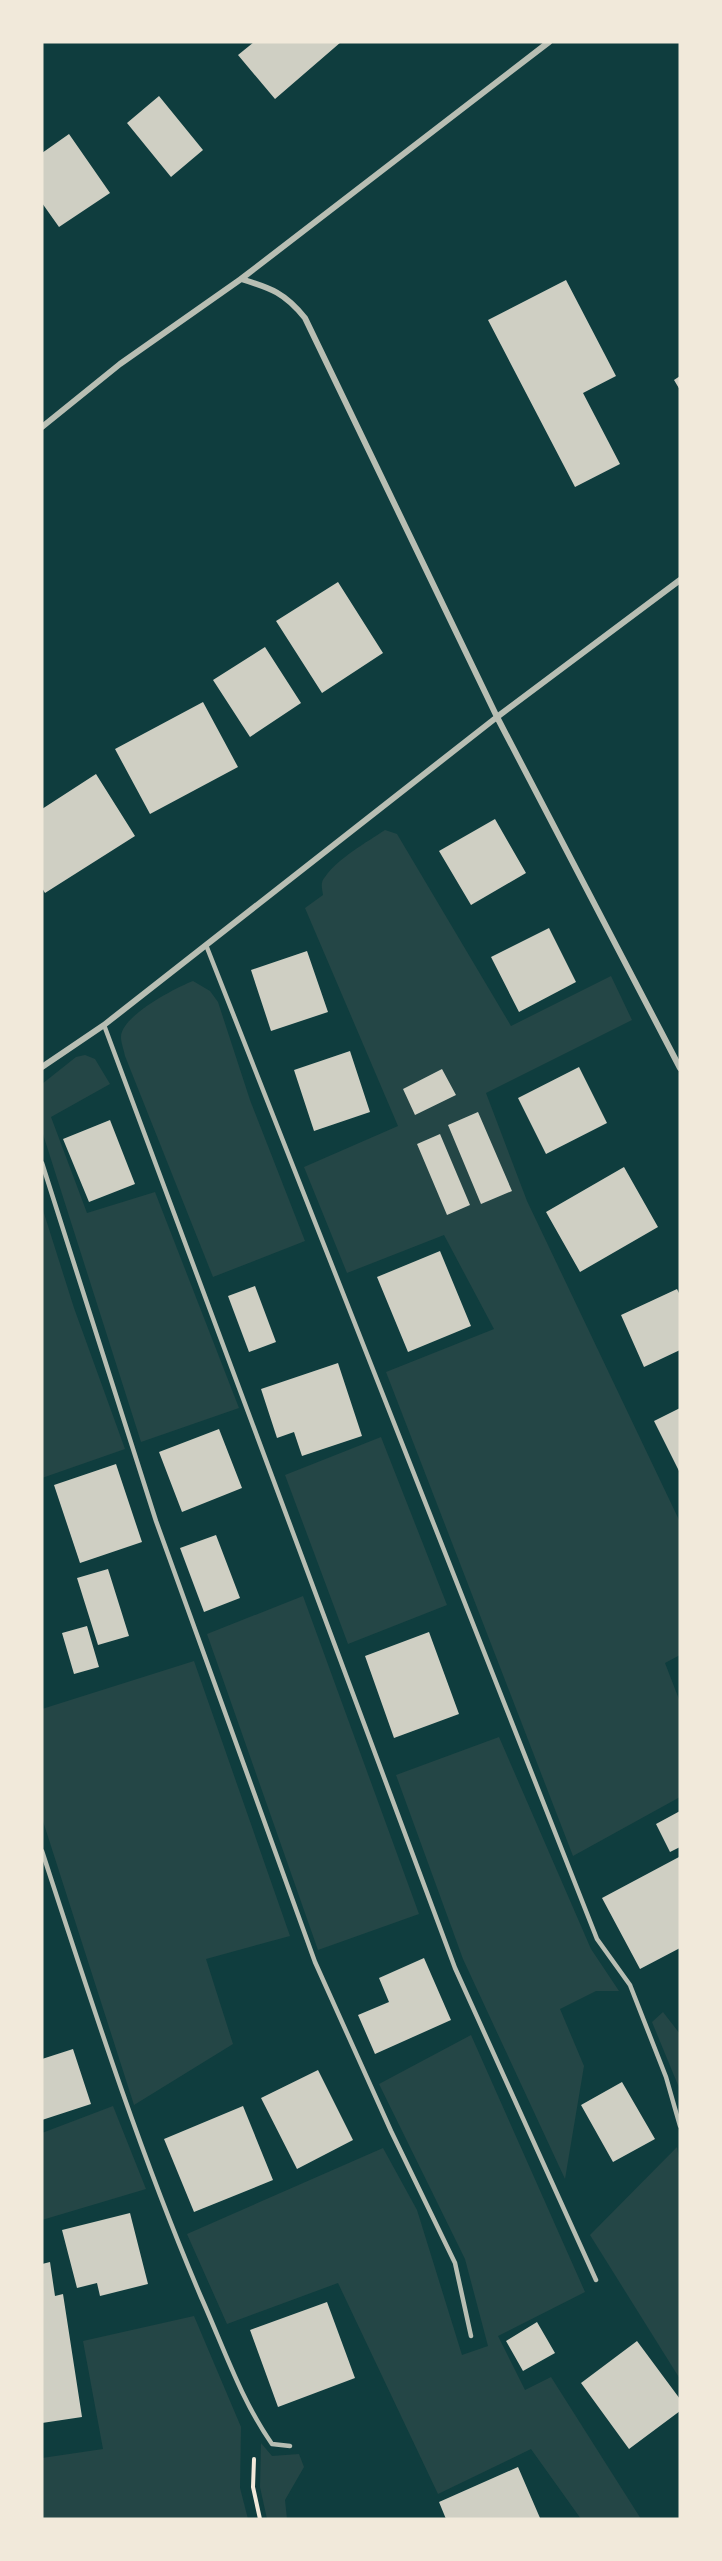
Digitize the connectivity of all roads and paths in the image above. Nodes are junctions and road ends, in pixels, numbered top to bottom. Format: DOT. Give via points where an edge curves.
graph roads {
  1 [pos="549,42"];
  2 [pos="241,279"];
  3 [pos="42,427"];
  4 [pos="680,580"];
  5 [pos="497,717"];
  6 [pos="206,945"];
  7 [pos="104,1024"];
  8 [pos="42,1067"];
  9 [pos="680,1068"];
  10 [pos="42,1163"];
  11 [pos="42,1851"];
  12 [pos="680,2126"];
  13 [pos="596,2280"];
  14 [pos="471,2336"];
  15 [pos="255,2420"];
  16 [pos="290,2446"];
  17 [pos="260,2519"];
  1 -- 2 [label="street"];
  2 -- 3 [label="street" via="120,364"];
  2 -- 5 [label="street" via="272,288 291,300 305,318"];
  4 -- 5 [label="street"];
  5 -- 6 [label="street"];
  5 -- 9 [label="street"];
  6 -- 7 [label="street"];
  6 -- 12 [label="lane" via="593,1930 630,1985 666,2077"];
  7 -- 8 [label="street"];
  7 -- 13 [label="lane" via="455,1968"];
  10 -- 14 [label="lane" via="156,1521 315,1962 455,2263"];
  11 -- 15 [label="lane" via="126,2107"];
  15 -- 16 [label="lane" via="272,2444"];
  15 -- 17 [label="path" via="253,2487"];
}
